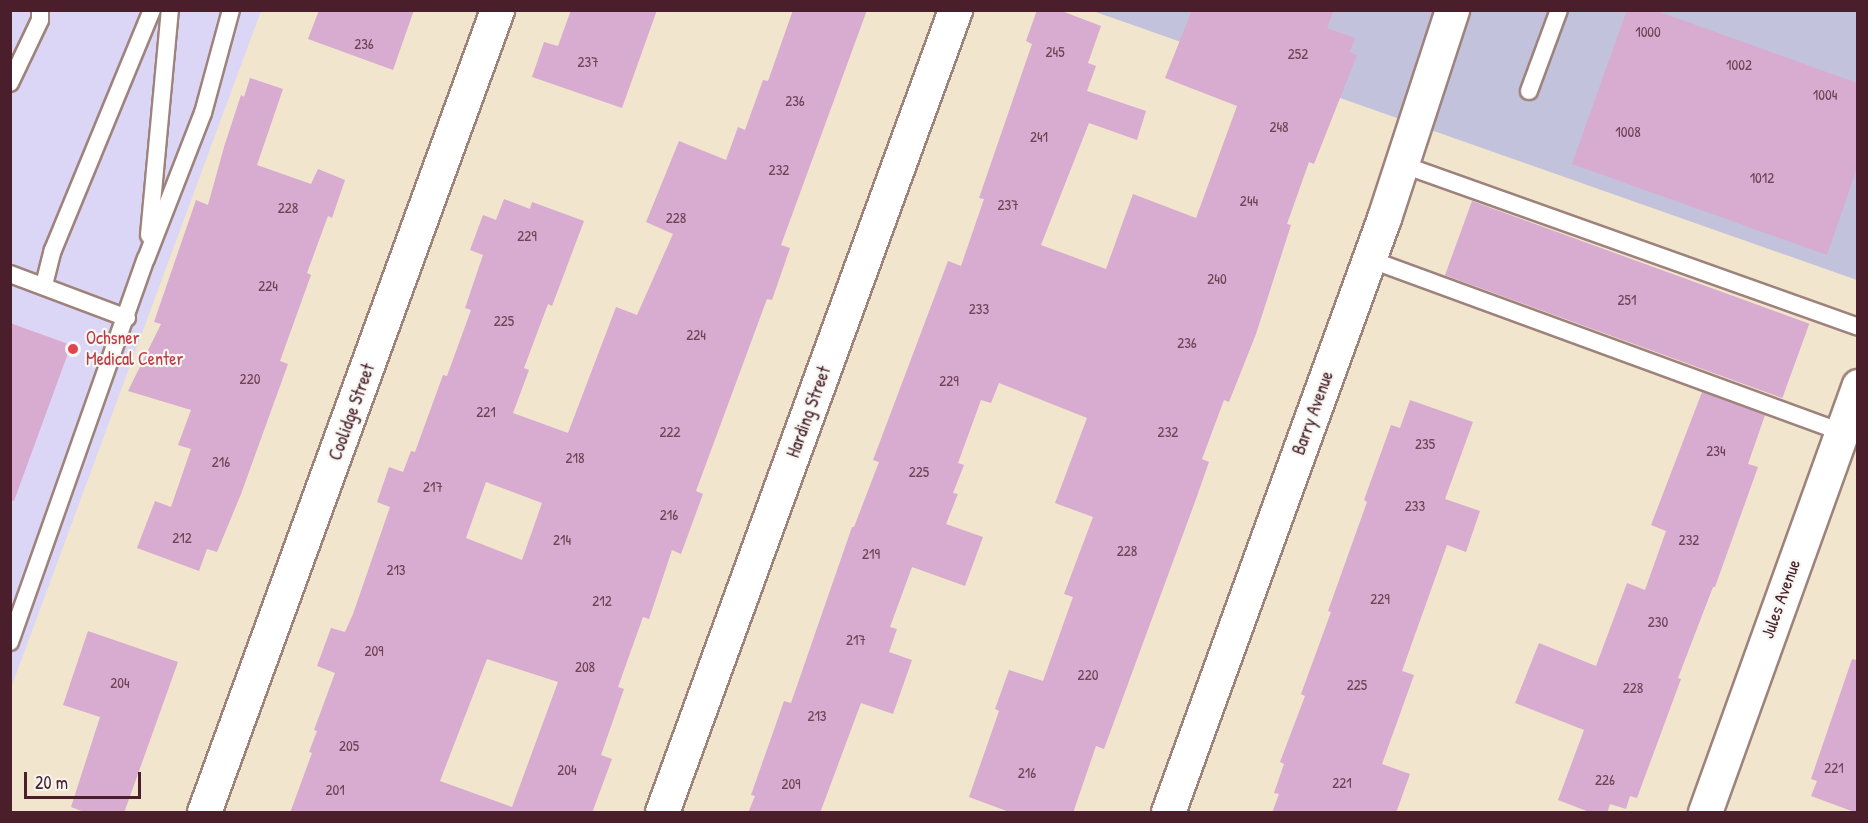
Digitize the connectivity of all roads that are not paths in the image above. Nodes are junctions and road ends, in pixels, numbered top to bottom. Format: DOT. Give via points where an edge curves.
graph roads {
  1 [pos="40,10"];
  2 [pos="152,10"];
  3 [pos="170,10"];
  4 [pos="231,10"];
  5 [pos="497,10"];
  6 [pos="956,10"];
  7 [pos="1452,10"];
  8 [pos="1559,10"];
  9 [pos="10,83"];
  10 [pos="1529,91"];
  11 [pos="1401,164"];
  12 [pos="146,259"];
  13 [pos="1369,259"];
  14 [pos="10,274"];
  15 [pos="44,285"];
  16 [pos="127,318"];
  17 [pos="1857,327"];
  18 [pos="1857,386"];
  19 [pos="1841,432"];
  20 [pos="10,642"];
  21 [pos="204,813"];
  22 [pos="662,813"];
  23 [pos="1168,813"];
  24 [pos="1705,813"];
  1 -- 9 [label="lane" via="40,20"];
  2 -- 15 [label="lane" via="53,250"];
  3 -- 12 [label="lane"];
  4 -- 12 [label="lane" via="202,113"];
  5 -- 21 [label="street, Coolidge Street"];
  6 -- 22 [label="street, Harding Street"];
  7 -- 11 [label="street, Barry Avenue"];
  8 -- 10 [label="lane"];
  11 -- 13 [label="street, Barry Avenue"];
  11 -- 17 [label="lane"];
  12 -- 16 [label="lane"];
  13 -- 19 [label="lane"];
  13 -- 23 [label="street, Barry Avenue"];
  14 -- 15 [label="lane"];
  15 -- 16 [label="lane"];
  16 -- 20 [label="lane"];
  18 -- 19 [label="street, Jules Avenue"];
  19 -- 24 [label="street, Jules Avenue"];
}
